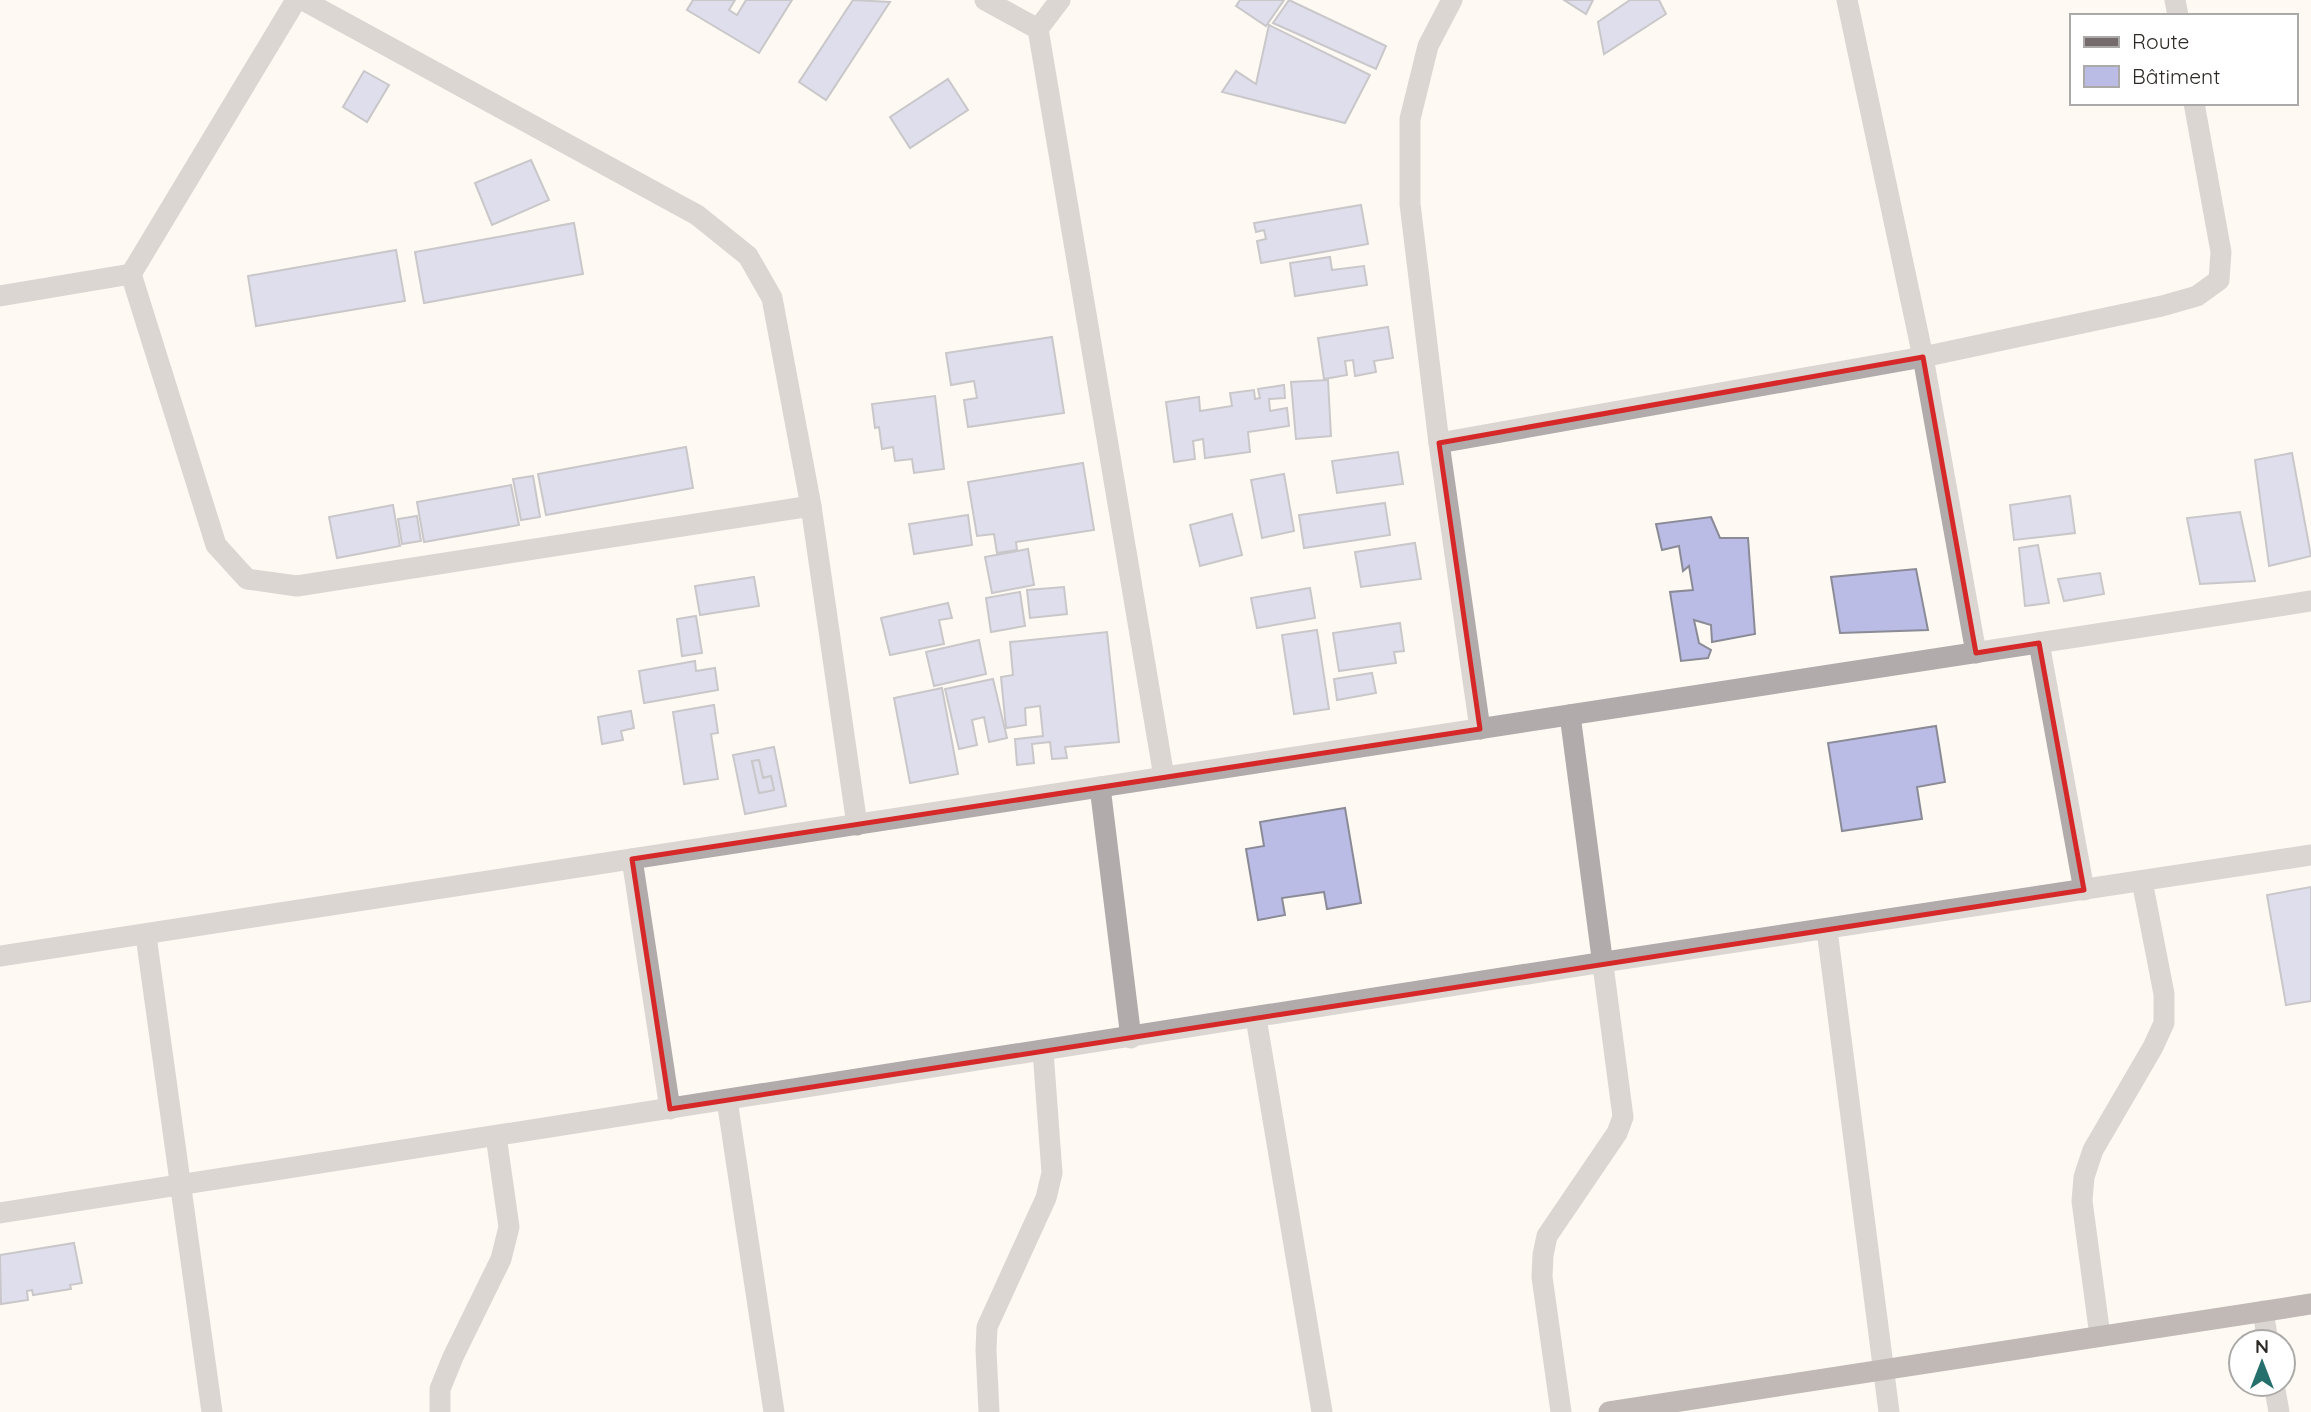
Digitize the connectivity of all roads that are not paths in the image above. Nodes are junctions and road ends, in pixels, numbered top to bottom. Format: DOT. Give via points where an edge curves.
graph roads {
  1 [pos="296,0"];
  2 [pos="303,0"];
  3 [pos="985,0"];
  4 [pos="1060,0"];
  5 [pos="1452,0"];
  6 [pos="1847,0"];
  7 [pos="1038,29"];
  8 [pos="2194,105"];
  9 [pos="131,274"];
  10 [pos="0,296"];
  11 [pos="1923,357"];
  12 [pos="1439,443"];
  13 [pos="811,506"];
  14 [pos="2311,601"];
  15 [pos="2039,643"];
  16 [pos="1976,653"];
  17 [pos="1570,715"];
  18 [pos="1480,729"];
  19 [pos="1164,777"];
  20 [pos="1100,787"];
  21 [pos="857,825"];
  22 [pos="2311,855"];
  23 [pos="632,859"];
  24 [pos="2142,881"];
  25 [pos="2084,890"];
  26 [pos="1827,930"];
  27 [pos="146,936"];
  28 [pos="0,956"];
  29 [pos="1604,962"];
  30 [pos="1255,1018"];
  31 [pos="1131,1038"];
  32 [pos="1043,1051"];
  33 [pos="727,1100"];
  34 [pos="670,1109"];
  35 [pos="496,1136"];
  36 [pos="180,1185"];
  37 [pos="0,1213"];
  38 [pos="2311,1304"];
  39 [pos="2263,1311"];
  40 [pos="2266,1328"];
  41 [pos="2101,1336"];
  42 [pos="1882,1370"];
  43 [pos="212,1412"];
  44 [pos="440,1412"];
  45 [pos="774,1412"];
  46 [pos="989,1412"];
  47 [pos="1322,1412"];
  48 [pos="1561,1412"];
  49 [pos="1609,1412"];
  50 [pos="1889,1412"];
  1 -- 9 [label="street"];
  2 -- 13 [label="street" via="697,215 748,257 772,298"];
  3 -- 7 [label="street"];
  4 -- 7 [label="street"];
  5 -- 12 [label="street" via="1428,46 1410,119 1410,204"];
  6 -- 11 [label="street"];
  7 -- 19 [label="street"];
  8 -- 11 [label="street" via="2221,252 2219,280 2197,296 2162,306"];
  9 -- 10 [label="street"];
  9 -- 13 [label="street" via="216,545 247,579 298,586"];
  11 -- 12 [label="street"];
  11 -- 16 [label="street"];
  12 -- 18 [label="street"];
  13 -- 21 [label="street"];
  14 -- 15 [label="street"];
  15 -- 16 [label="street"];
  15 -- 25 [label="street"];
  16 -- 17 [label="street"];
  17 -- 18 [label="street"];
  17 -- 29 [label="street"];
  18 -- 19 [label="street"];
  19 -- 20 [label="street"];
  20 -- 21 [label="street"];
  20 -- 31 [label="street"];
  21 -- 23 [label="street"];
  22 -- 24 [label="street"];
  23 -- 27 [label="street"];
  23 -- 34 [label="street"];
  24 -- 25 [label="street"];
  24 -- 41 [label="street" via="2164,994 2164,1023 2093,1150 2084,1177 2082,1201"];
  25 -- 26 [label="street"];
  26 -- 29 [label="street"];
  26 -- 42 [label="street"];
  27 -- 28 [label="street"];
  27 -- 36 [label="street"];
  29 -- 30 [label="street"];
  29 -- 48 [label="street" via="1623,1117 1617,1133 1547,1236 1543,1255"];
  30 -- 31 [label="street"];
  30 -- 47 [label="street"];
  31 -- 32 [label="street"];
  32 -- 33 [label="street"];
  32 -- 46 [label="street" via="1052,1173 1046,1198 987,1327"];
  33 -- 34 [label="street"];
  33 -- 45 [label="street"];
  34 -- 35 [label="street"];
  35 -- 36 [label="street"];
  35 -- 44 [label="street" via="509,1227 501,1259 440,1389"];
  36 -- 37 [label="street"];
  36 -- 43 [label="street"];
  38 -- 39 [label="main road"];
  39 -- 40 [label="street"];
  39 -- 41 [label="main road"];
  41 -- 42 [label="main road"];
  42 -- 49 [label="main road"];
  42 -- 50 [label="street"];
}
